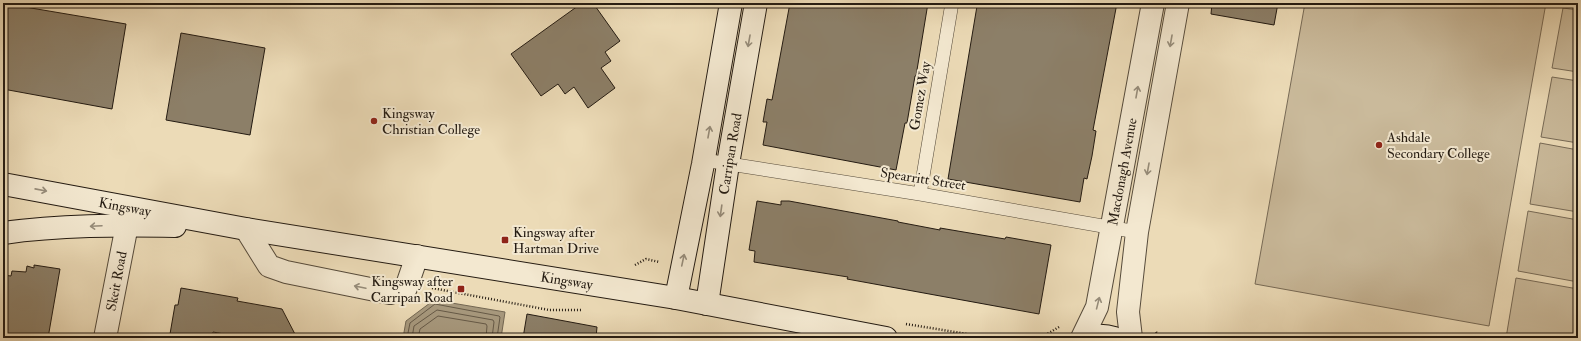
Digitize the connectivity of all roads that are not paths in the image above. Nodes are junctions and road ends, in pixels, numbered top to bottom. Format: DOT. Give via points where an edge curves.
graph roads {
  1 [pos="731,3"];
  2 [pos="756,3"];
  3 [pos="952,3"];
  4 [pos="1153,3"];
  5 [pos="1178,3"];
  6 [pos="704,160"];
  7 [pos="728,164"];
  8 [pos="3,184"];
  9 [pos="920,194"];
  10 [pos="127,225"];
  11 [pos="246,228"];
  12 [pos="1112,228"];
  13 [pos="1137,232"];
  14 [pos="3,233"];
  15 [pos="417,256"];
  16 [pos="676,298"];
  17 [pos="706,304"];
  18 [pos="105,338"];
  19 [pos="886,338"];
  20 [pos="1082,338"];
  21 [pos="1086,338"];
  22 [pos="1114,338"];
  23 [pos="1131,338"];
  6 -- 1 [label="street, Carripan Road, one-way"];
  2 -- 7 [label="street, Carripan Road, one-way"];
  3 -- 9 [label="lane, Gomez Way"];
  12 -- 4 [label="street, Macdonagh Avenue, one-way"];
  5 -- 13 [label="street, Macdonagh Avenue, one-way"];
  6 -- 7 [label="lane, Spearritt Street"];
  16 -- 6 [label="street, Carripan Road, one-way"];
  7 -- 9 [label="lane, Spearritt Street"];
  7 -- 17 [label="street, Carripan Road, one-way"];
  8 -- 11 [label="street, Kingsway, one-way"];
  9 -- 12 [label="lane, Spearritt Street"];
  10 -- 11 [label="street, Kingsway"];
  10 -- 14 [label="street, Kingsway, one-way" via="28,229"];
  10 -- 18 [label="street, Skeit Road"];
  11 -- 15 [label="street, Kingsway"];
  15 -- 11 [label="street, one-way" via="406,288 390,293 286,272 269,266"];
  12 -- 13 [label="lane, Spearritt Street"];
  20 -- 12 [label="street, Macdonagh Avenue, one-way" via="1097,307"];
  13 -- 23 [label="street, Macdonagh Avenue" via="1128,312"];
  15 -- 16 [label="street, Kingsway"];
  16 -- 17 [label="street, Kingsway"];
  17 -- 19 [label="street, Kingsway"];
  21 -- 22 [label="street"];
}
